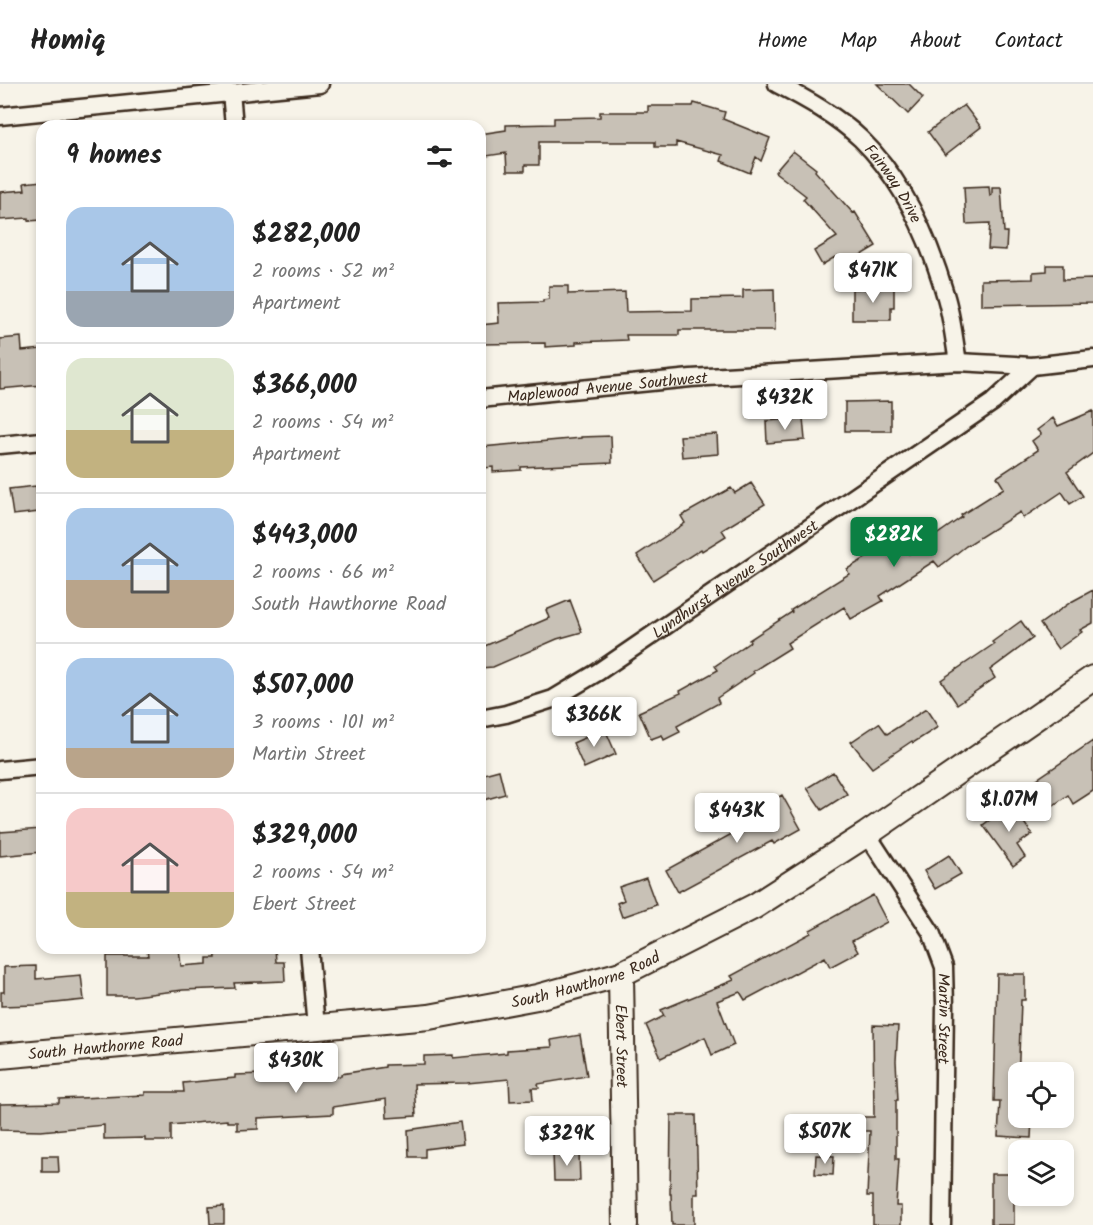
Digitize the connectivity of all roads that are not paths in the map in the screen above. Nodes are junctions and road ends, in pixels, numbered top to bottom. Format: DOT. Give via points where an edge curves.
graph roads {
  1 [pos="320,84"];
  2 [pos="777,84"];
  3 [pos="231,92"];
  4 [pos="0,116"];
  5 [pos="233,120"];
  6 [pos="1093,359"];
  7 [pos="958,362"];
  8 [pos="1032,366"];
  9 [pos="486,398"];
  10 [pos="36,442"];
  11 [pos="0,445"];
  12 [pos="1093,678"];
  13 [pos="486,718"];
  14 [pos="36,767"];
  15 [pos="0,770"];
  16 [pos="867,834"];
  17 [pos="310,954"];
  18 [pos="621,974"];
  19 [pos="316,1027"];
  20 [pos="0,1056"];
  21 [pos="625,1225"];
  22 [pos="942,1225"];
  1 -- 3 [label="street"];
  2 -- 7 [label="street, Fairway Drive" via="843,124 897,184 926,241 943,287"];
  3 -- 4 [label="street"];
  3 -- 5 [label="street"];
  6 -- 8 [label="street, Maplewood Avenue Southwest"];
  7 -- 8 [label="street, Maplewood Avenue Southwest"];
  7 -- 9 [label="street, Maplewood Avenue Southwest" via="691,378"];
  8 -- 13 [label="street, Lyndhurst Avenue Southwest" via="993,402 598,672 553,699"];
  10 -- 11 [label="street"];
  12 -- 16 [label="main road, South Hawthorne Road"];
  14 -- 15 [label="street"];
  16 -- 18 [label="main road, South Hawthorne Road" via="755,906"];
  16 -- 22 [label="street, Martin Street" via="931,932 944,967"];
  17 -- 19 [label="street"];
  18 -- 19 [label="main road, South Hawthorne Road" via="537,997 429,1017"];
  18 -- 21 [label="main road, Ebert Street"];
  19 -- 20 [label="main road, South Hawthorne Road"];
}
